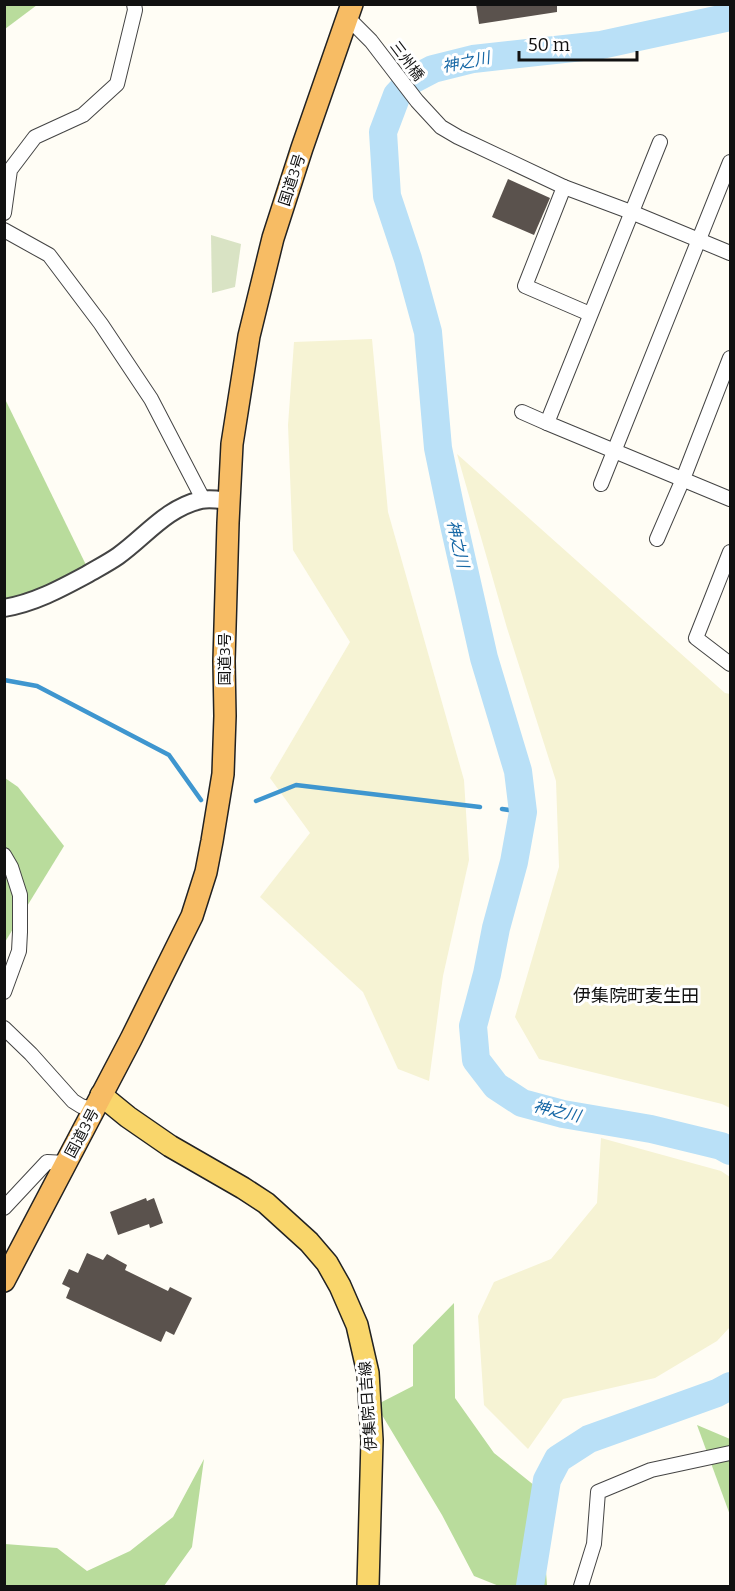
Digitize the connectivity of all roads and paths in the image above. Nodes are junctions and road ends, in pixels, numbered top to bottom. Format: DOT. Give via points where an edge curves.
graph roads {
  1 [pos="134,4"];
  2 [pos="349,11"];
  3 [pos="660,142"];
  4 [pos="730,162"];
  5 [pos="564,187"];
  6 [pos="631,212"];
  7 [pos="4,213"];
  8 [pos="4,230"];
  9 [pos="699,241"];
  10 [pos="730,253"];
  11 [pos="590,314"];
  12 [pos="730,358"];
  13 [pos="725,390"];
  14 [pos="522,411"];
  15 [pos="547,423"];
  16 [pos="615,451"];
  17 [pos="683,479"];
  18 [pos="601,484"];
  19 [pos="203,499"];
  20 [pos="730,499"];
  21 [pos="229,501"];
  22 [pos="657,539"];
  23 [pos="730,552"];
  24 [pos="4,608"];
  25 [pos="730,664"];
  26 [pos="4,855"];
  27 [pos="4,992"];
  28 [pos="4,1028"];
  29 [pos="98,1103"];
  30 [pos="66,1163"];
  31 [pos="4,1208"];
  32 [pos="4,1281"];
  33 [pos="730,1453"];
  34 [pos="368,1587"];
  35 [pos="581,1587"];
  1 -- 7 [label="street" via="117,84 83,115 35,137 10,170"];
  2 -- 5 [label="street, 三州橋" via="441,127"];
  2 -- 21 [label="highway, 国道3号" via="273,238 249,336 232,444"];
  3 -- 6 [label="street"];
  4 -- 9 [label="street"];
  5 -- 6 [label="street, 三州橋"];
  5 -- 11 [label="street" via="525,286"];
  6 -- 9 [label="street, 三州橋"];
  6 -- 11 [label="street"];
  8 -- 19 [label="street" via="49,255 101,324 151,399"];
  9 -- 10 [label="street, 三州橋"];
  9 -- 16 [label="street"];
  11 -- 15 [label="street"];
  12 -- 13 [label="street"];
  13 -- 17 [label="street"];
  14 -- 15 [label="street"];
  15 -- 16 [label="street"];
  16 -- 17 [label="street"];
  16 -- 18 [label="street"];
  17 -- 20 [label="street"];
  17 -- 22 [label="street"];
  19 -- 21 [label="street"];
  19 -- 24 [label="street" via="177,508 117,556 52,594"];
  21 -- 29 [label="highway, 国道3号" via="223,774 208,862 192,916"];
  23 -- 25 [label="street" via="696,638"];
  26 -- 27 [label="street" via="20,895 20,932 19,951"];
  28 -- 29 [label="street" via="73,1101 81,1106"];
  29 -- 30 [label="highway, 国道3号"];
  29 -- 34 [label="main road, 伊集院日吉線" via="128,1117 266,1203 327,1263 357,1325 368,1373 372,1459"];
  30 -- 31 [label="street" via="47,1162"];
  30 -- 32 [label="highway, 国道3号"];
  33 -- 35 [label="street" via="651,1470 598,1492 594,1544"];
}
